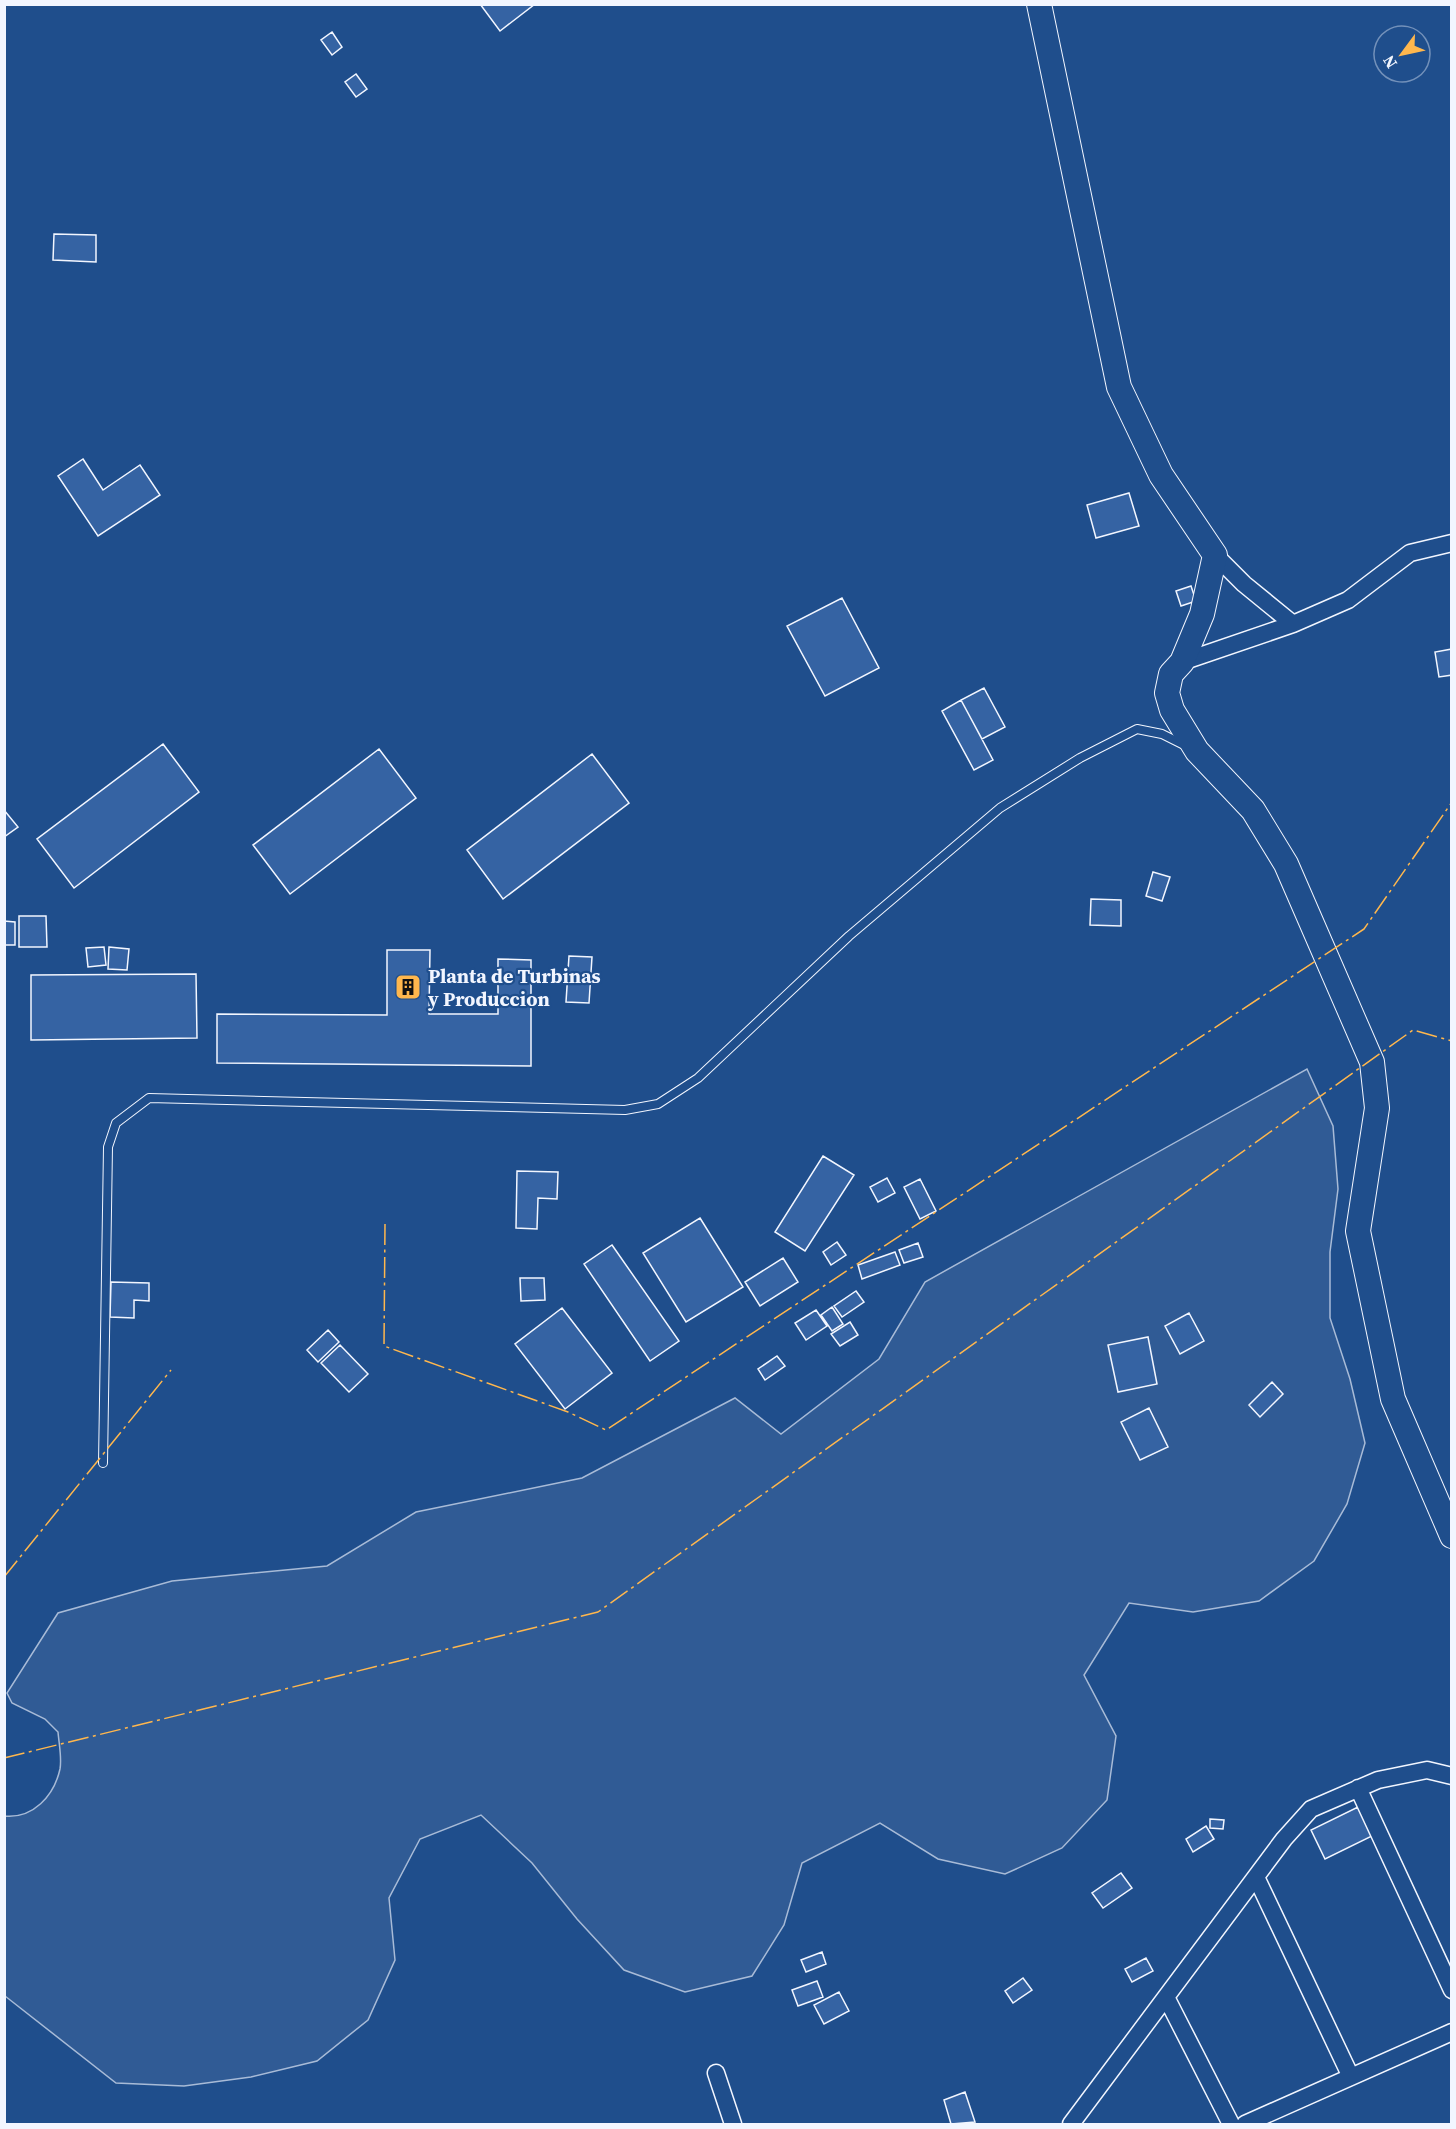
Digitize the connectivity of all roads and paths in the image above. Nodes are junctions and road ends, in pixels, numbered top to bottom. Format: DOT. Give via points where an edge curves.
graph roads {
  1 [pos="1039,4"];
  2 [pos="1452,543"];
  3 [pos="1215,555"];
  4 [pos="1293,624"];
  5 [pos="1182,662"];
  6 [pos="1197,751"];
  7 [pos="103,1463"];
  8 [pos="1452,1536"];
  9 [pos="1452,1776"];
  10 [pos="1358,1788"];
  11 [pos="1256,1877"];
  12 [pos="1452,1990"];
  13 [pos="1166,1997"];
  14 [pos="1452,2032"];
  15 [pos="716,2073"];
  16 [pos="1351,2077"];
  17 [pos="733,2124"];
  18 [pos="1071,2124"];
  19 [pos="1231,2124"];
  20 [pos="1245,2124"];
  1 -- 3 [label="street" via="1119,387 1161,475"];
  2 -- 4 [label="street" via="1410,553 1348,600"];
  3 -- 4 [label="street"];
  3 -- 5 [label="street" via="1202,614"];
  4 -- 5 [label="street"];
  5 -- 6 [label="street" via="1171,674 1167,693 1172,710"];
  6 -- 7 [label="lane" via="1162,734 1137,729 1080,758 1000,807 849,936 706,1071 658,1104 625,1110 149,1098 116,1123 108,1147"];
  6 -- 8 [label="street" via="1254,810 1286,864 1372,1062 1377,1108 1358,1231 1393,1399"];
  9 -- 10 [label="street" via="1427,1770"];
  10 -- 11 [label="street" via="1311,1809"];
  10 -- 12 [label="street"];
  11 -- 13 [label="street"];
  11 -- 16 [label="street"];
  13 -- 18 [label="street"];
  13 -- 19 [label="street"];
  14 -- 16 [label="street"];
  15 -- 17 [label="street"];
  16 -- 20 [label="street"];
}
